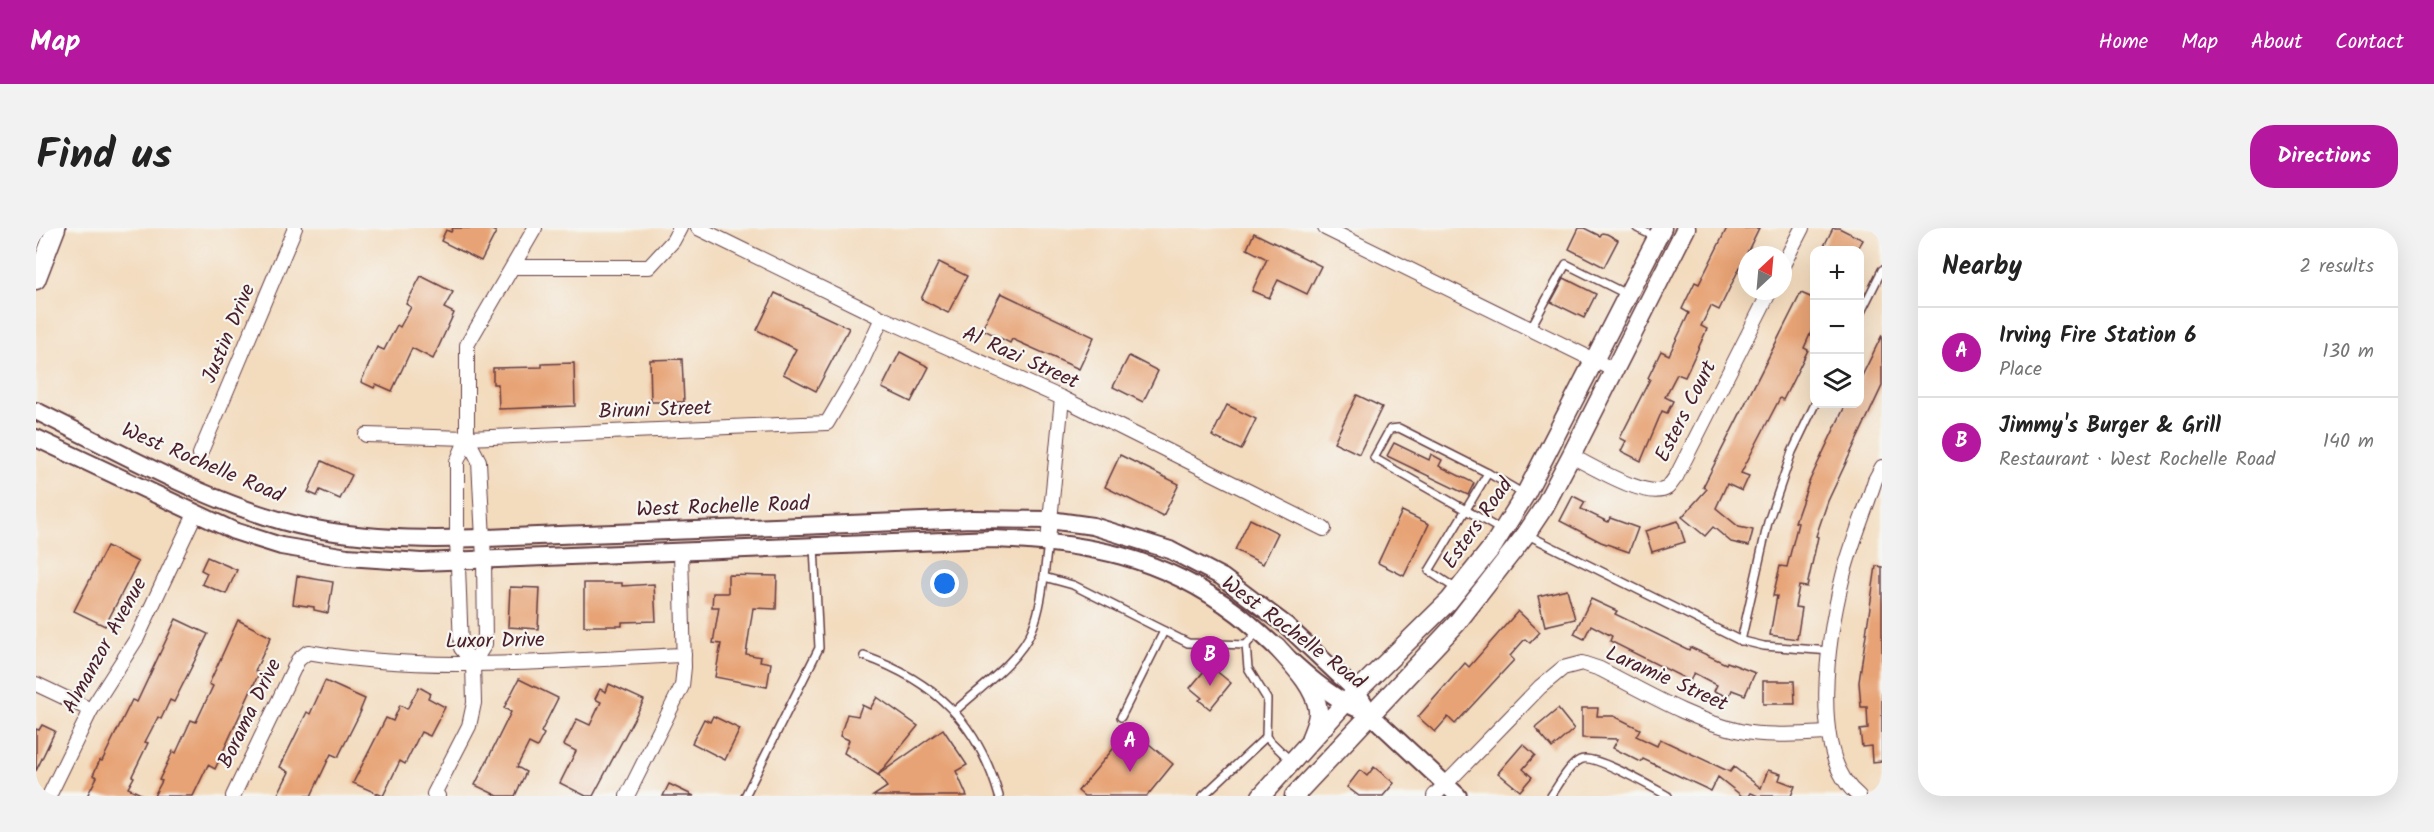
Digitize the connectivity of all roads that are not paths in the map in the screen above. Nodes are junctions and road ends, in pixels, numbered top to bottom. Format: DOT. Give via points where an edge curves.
graph roads {
  1 [pos="56,228"];
  2 [pos="295,228"];
  3 [pos="535,228"];
  4 [pos="680,228"];
  5 [pos="698,228"];
  6 [pos="1325,228"];
  7 [pos="1637,228"];
  8 [pos="1686,228"];
  9 [pos="1802,228"];
  10 [pos="1660,233"];
  11 [pos="1792,247"];
  12 [pos="514,267"];
  13 [pos="1882,270"];
  14 [pos="36,280"];
  15 [pos="1628,295"];
  16 [pos="1765,300"];
  17 [pos="1864,306"];
  18 [pos="882,318"];
  19 [pos="1530,329"];
  20 [pos="1594,360"];
  21 [pos="1614,370"];
  22 [pos="1062,398"];
  23 [pos="1813,408"];
  24 [pos="36,411"];
  25 [pos="366,435"];
  26 [pos="36,438"];
  27 [pos="467,438"];
  28 [pos="200,454"];
  29 [pos="1571,456"];
  30 [pos="1882,467"];
  31 [pos="1488,474"];
  32 [pos="1525,495"];
  33 [pos="1466,510"];
  34 [pos="195,514"];
  35 [pos="1050,520"];
  36 [pos="1324,529"];
  37 [pos="1503,531"];
  38 [pos="1526,534"];
  39 [pos="483,538"];
  40 [pos="457,539"];
  41 [pos="1048,541"];
  42 [pos="814,546"];
  43 [pos="681,552"];
  44 [pos="484,559"];
  45 [pos="458,560"];
  46 [pos="1044,577"];
  47 [pos="1458,590"];
  48 [pos="1164,631"];
  49 [pos="1258,631"];
  50 [pos="1742,641"];
  51 [pos="1246,645"];
  52 [pos="1276,646"];
  53 [pos="1831,651"];
  54 [pos="308,652"];
  55 [pos="684,655"];
  56 [pos="864,656"];
  57 [pos="473,663"];
  58 [pos="36,684"];
  59 [pos="1351,698"];
  60 [pos="91,710"];
  61 [pos="955,711"];
  62 [pos="1371,715"];
  63 [pos="1121,717"];
  64 [pos="1828,733"];
  65 [pos="1266,737"];
  66 [pos="1308,745"];
  67 [pos="1292,762"];
  68 [pos="1439,790"];
  69 [pos="49,796"];
  70 [pos="233,796"];
  71 [pos="438,796"];
  72 [pos="627,796"];
  73 [pos="746,796"];
  74 [pos="999,796"];
  75 [pos="1203,796"];
  76 [pos="1261,796"];
  77 [pos="1294,796"];
  78 [pos="1458,796"];
  79 [pos="1551,796"];
  80 [pos="1668,796"];
  81 [pos="1859,796"];
  1 -- 14 [label="main road"];
  2 -- 28 [label="street, Justin Drive"];
  3 -- 12 [label="street"];
  4 -- 12 [label="street" via="650,267"];
  5 -- 18 [label="street, Al Razi Street"];
  6 -- 19 [label="street"];
  7 -- 10 [label="lane"];
  8 -- 21 [label="main road, Esters Road"];
  9 -- 11 [label="street"];
  10 -- 15 [label="main road, Esters Road"];
  12 -- 27 [label="street" via="467,345"];
  13 -- 17 [label="lane"];
  15 -- 19 [label="lane" via="1566,264"];
  15 -- 20 [label="main road, Esters Road"];
  16 -- 29 [label="street, Esters Court" via="1667,488 1654,492 1640,489"];
  18 -- 22 [label="street, Al Razi Street"];
  18 -- 27 [label="street, Biruni Street" via="827,423"];
  19 -- 20 [label="street"];
  20 -- 21 [label="street"];
  20 -- 32 [label="main road, Esters Road"];
  21 -- 29 [label="main road, Esters Road"];
  22 -- 35 [label="street"];
  22 -- 36 [label="street, Al Razi Street"];
  23 -- 50 [label="lane" via="1792,452 1768,522"];
  24 -- 40 [label="street, West Rochelle Road" via="184,483 272,518 362,535"];
  25 -- 27 [label="street, Biruni Street"];
  26 -- 34 [label="street, West Rochelle Road"];
  27 -- 39 [label="street" via="479,461"];
  27 -- 40 [label="street" via="457,462"];
  29 -- 38 [label="main road, Esters Road"];
  30 -- 53 [label="street" via="1844,574"];
  31 -- 32 [label="lane"];
  31 -- 33 [label="lane"];
  31 -- 33 [label="lane" via="1399,428 1390,429 1374,458"];
  32 -- 37 [label="main road, Esters Road"];
  33 -- 37 [label="lane"];
  33 -- 47 [label="lane" via="1429,571"];
  34 -- 45 [label="street, West Rochelle Road" via="281,546 347,557"];
  34 -- 60 [label="street, Almanzor Avenue" via="137,638"];
  35 -- 39 [label="street, West Rochelle Road" via="972,519"];
  35 -- 41 [label="street"];
  35 -- 59 [label="street, West Rochelle Road" via="1136,538 1170,550 1222,577 1287,626"];
  37 -- 47 [label="main road, Esters Road"];
  38 -- 50 [label="lane"];
  38 -- 62 [label="main road, Esters Road" via="1456,624"];
  39 -- 40 [label="street, West Rochelle Road"];
  39 -- 44 [label="street"];
  40 -- 45 [label="street"];
  41 -- 42 [label="street, West Rochelle Road" via="993,539"];
  41 -- 46 [label="lane"];
  41 -- 49 [label="street, West Rochelle Road" via="1102,550 1172,573"];
  42 -- 43 [label="street, West Rochelle Road"];
  42 -- 73 [label="lane" via="819,648"];
  43 -- 44 [label="street, West Rochelle Road"];
  43 -- 55 [label="street"];
  44 -- 45 [label="street, West Rochelle Road"];
  44 -- 57 [label="street" via="485,644"];
  45 -- 57 [label="street" via="461,648"];
  46 -- 48 [label="lane" via="1073,585"];
  46 -- 61 [label="lane" via="1032,632 1017,654"];
  47 -- 59 [label="main road, Esters Road"];
  48 -- 51 [label="lane" via="1188,643"];
  48 -- 63 [label="lane"];
  49 -- 51 [label="lane"];
  49 -- 52 [label="street, West Rochelle Road"];
  50 -- 53 [label="lane"];
  51 -- 65 [label="lane" via="1248,668 1267,699"];
  52 -- 59 [label="street, West Rochelle Road"];
  52 -- 66 [label="main road" via="1299,673 1318,709"];
  53 -- 64 [label="street"];
  54 -- 57 [label="street, Luxor Drive" via="380,662"];
  54 -- 70 [label="street, Borama Drive" via="298,660"];
  55 -- 57 [label="street, Luxor Drive"];
  55 -- 72 [label="street" via="682,686"];
  56 -- 61 [label="lane" via="904,673"];
  57 -- 71 [label="street" via="474,703 469,726 434,794"];
  58 -- 60 [label="street"];
  59 -- 62 [label="street, West Rochelle Road"];
  59 -- 66 [label="main road, Esters Road"];
  60 -- 69 [label="street, Almanzor Avenue"];
  61 -- 74 [label="lane" via="980,747"];
  62 -- 68 [label="street, West Rochelle Road"];
  62 -- 77 [label="main road, Esters Road"];
  64 -- 68 [label="street, Laramie Street" via="1742,732 1708,723 1582,663 1563,668 1540,687"];
  64 -- 81 [label="street" via="1836,766"];
  65 -- 67 [label="lane"];
  65 -- 75 [label="lane"];
  66 -- 67 [label="main road, Esters Road"];
  67 -- 76 [label="main road, Esters Road"];
  68 -- 78 [label="street, West Rochelle Road"];
  79 -- 80 [label="lane" via="1572,767 1588,757"];
}
